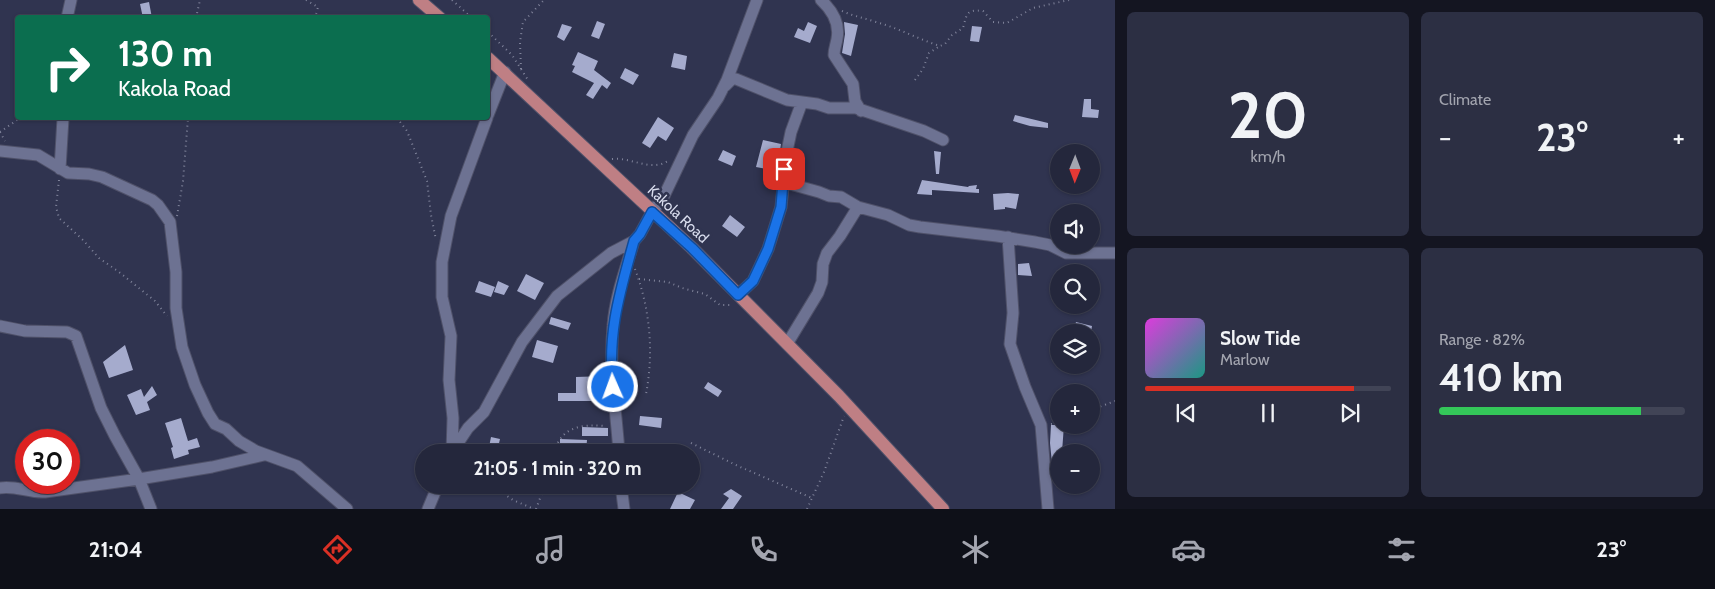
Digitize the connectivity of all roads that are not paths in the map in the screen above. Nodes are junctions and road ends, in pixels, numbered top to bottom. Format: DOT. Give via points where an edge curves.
graph roads {
  1 [pos="71,0"];
  2 [pos="419,0"];
  3 [pos="757,0"];
  4 [pos="822,1"];
  5 [pos="68,15"];
  6 [pos="436,15"];
  7 [pos="490,60"];
  8 [pos="505,72"];
  9 [pos="724,87"];
  10 [pos="802,102"];
  11 [pos="490,109"];
  12 [pos="861,111"];
  13 [pos="62,120"];
  14 [pos="486,120"];
  15 [pos="943,140"];
  16 [pos="0,152"];
  17 [pos="60,169"];
  18 [pos="783,182"];
  19 [pos="858,207"];
  20 [pos="652,212"];
  21 [pos="1008,237"];
  22 [pos="634,241"];
  23 [pos="1115,253"];
  24 [pos="738,295"];
  25 [pos="0,326"];
  26 [pos="787,344"];
  27 [pos="452,444"];
  28 [pos="457,444"];
  29 [pos="619,444"];
  30 [pos="264,455"];
  31 [pos="139,479"];
  32 [pos="0,488"];
  33 [pos="434,494"];
  34 [pos="622,494"];
  35 [pos="151,509"];
  36 [pos="347,509"];
  37 [pos="428,509"];
  38 [pos="624,509"];
  39 [pos="943,509"];
  40 [pos="1048,509"];
  1 -- 5 [label="street"];
  2 -- 6 [label="main road"];
  3 -- 9 [label="street"];
  4 -- 12 [label="street" via="838,23 834,55 854,84 855,101"];
  7 -- 8 [label="main road, Kakola Road"];
  8 -- 11 [label="street"];
  8 -- 20 [label="main road, Kakola Road"];
  9 -- 10 [label="street" via="736,79 787,100"];
  9 -- 20 [label="street"];
  10 -- 12 [label="street"];
  10 -- 18 [label="street" via="791,132"];
  12 -- 15 [label="street"];
  13 -- 17 [label="street"];
  14 -- 27 [label="street" via="451,216 442,262 442,297 451,336 449,380"];
  16 -- 17 [label="street" via="38,155"];
  17 -- 30 [label="street" via="102,177 152,200 167,216 172,229 176,308 182,347 195,385 215,424"];
  18 -- 19 [label="street" via="841,197"];
  18 -- 24 [label="street" via="781,207 766,255 753,281"];
  19 -- 21 [label="street" via="920,227"];
  19 -- 26 [label="street" via="827,253 818,294"];
  20 -- 22 [label="street"];
  20 -- 24 [label="main road, Kakola Road"];
  21 -- 23 [label="street" via="1066,253"];
  21 -- 40 [label="street" via="1013,313 1010,344 1041,425"];
  22 -- 28 [label="street" via="611,253 557,296 522,342 484,412"];
  22 -- 29 [label="street" via="613,325 611,375"];
  24 -- 26 [label="main road, Kakola Road"];
  25 -- 31 [label="street" via="25,331 67,332 76,336 102,408"];
  26 -- 39 [label="main road, Kakola Road"];
  30 -- 31 [label="street"];
  30 -- 36 [label="street" via="296,466"];
  31 -- 32 [label="street" via="38,492"];
  31 -- 35 [label="street"];
  33 -- 37 [label="street"];
  34 -- 38 [label="street"];
}
